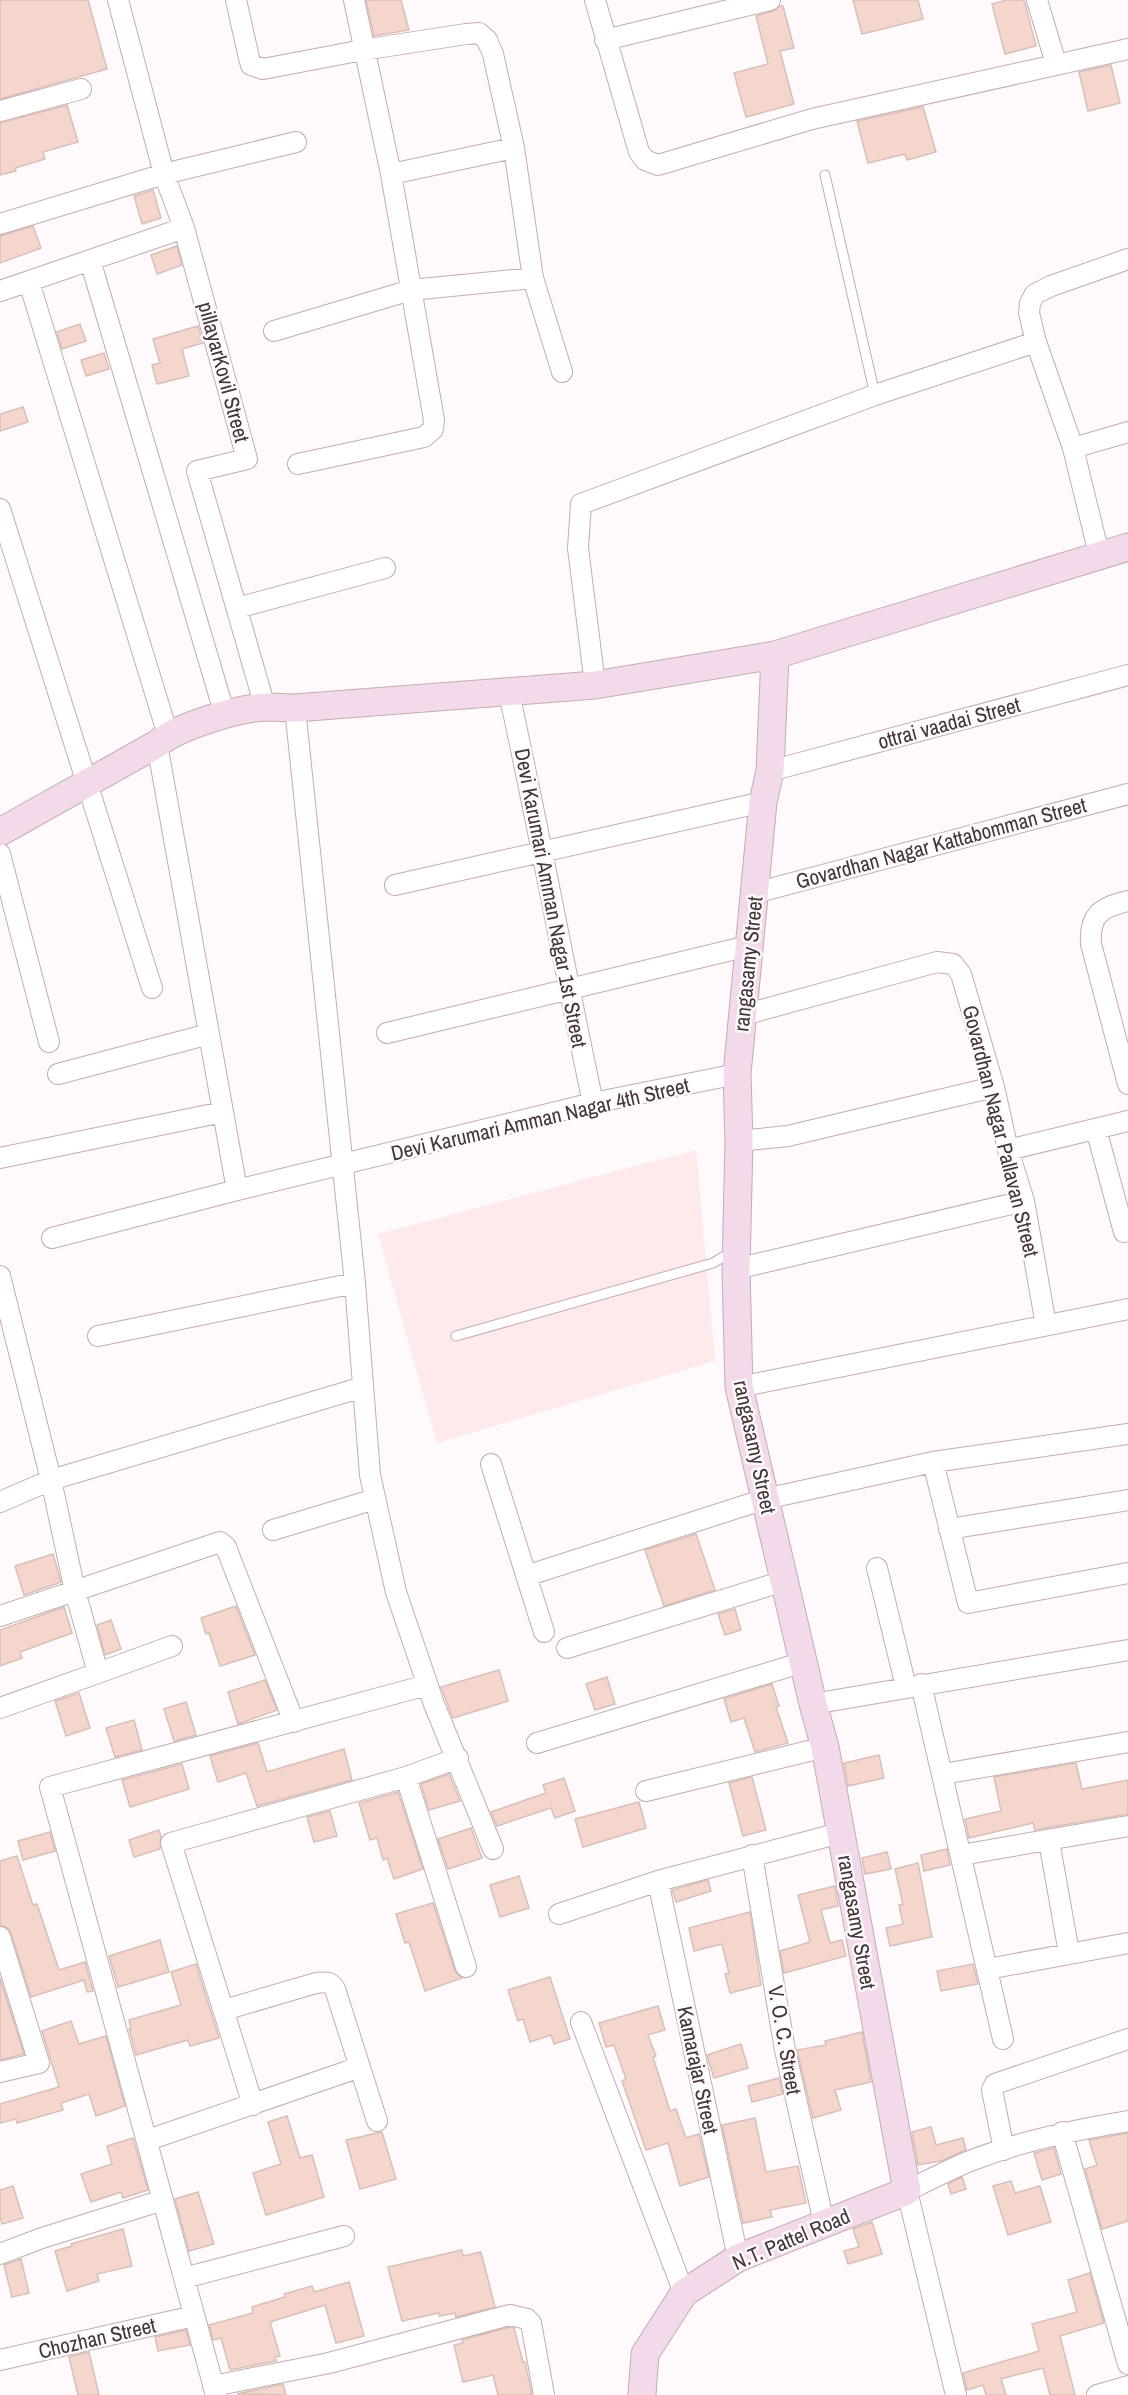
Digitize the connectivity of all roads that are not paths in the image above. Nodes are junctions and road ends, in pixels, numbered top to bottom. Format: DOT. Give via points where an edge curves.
graph roads {
  1 [pos="118,0"];
  2 [pos="236,0"];
  3 [pos="354,0"];
  4 [pos="595,0"];
  5 [pos="770,0"];
  6 [pos="1037,0"];
  7 [pos="605,40"];
  8 [pos="1128,49"];
  9 [pos="363,50"];
  10 [pos="1056,64"];
  11 [pos="81,89"];
  12 [pos="0,111"];
  13 [pos="296,142"];
  14 [pos="514,148"];
  15 [pos="165,174"];
  16 [pos="391,174"];
  17 [pos="825,175"];
  18 [pos="0,225"];
  19 [pos="184,228"];
  20 [pos="1128,259"];
  21 [pos="90,260"];
  22 [pos="533,278"];
  23 [pos="29,282"];
  24 [pos="411,290"];
  25 [pos="0,291"];
  26 [pos="274,331"];
  27 [pos="1035,342"];
  28 [pos="562,372"];
  29 [pos="875,395"];
  30 [pos="1128,432"];
  31 [pos="1073,448"];
  32 [pos="298,464"];
  33 [pos="0,509"];
  34 [pos="1128,548"];
  35 [pos="1100,558"];
  36 [pos="385,568"];
  37 [pos="237,608"];
  38 [pos="775,655"];
  39 [pos="1128,675"];
  40 [pos="595,685"];
  41 [pos="509,693"];
  42 [pos="265,707"];
  43 [pos="295,708"];
  44 [pos="225,715"];
  45 [pos="162,740"];
  46 [pos="770,771"];
  47 [pos="86,785"];
  48 [pos="1128,794"];
  49 [pos="763,802"];
  50 [pos="0,832"];
  51 [pos="543,852"];
  52 [pos="0,854"];
  53 [pos="395,885"];
  54 [pos="755,893"];
  55 [pos="1128,901"];
  56 [pos="748,946"];
  57 [pos="152,988"];
  58 [pos="569,990"];
  59 [pos="743,1015"];
  60 [pos="387,1033"];
  61 [pos="209,1034"];
  62 [pos="50,1042"];
  63 [pos="58,1074"];
  64 [pos="737,1074"];
  65 [pos="1128,1084"];
  66 [pos="994,1087"];
  67 [pos="593,1103"];
  68 [pos="223,1113"];
  69 [pos="1128,1121"];
  70 [pos="1096,1129"];
  71 [pos="739,1141"];
  72 [pos="1008,1150"];
  73 [pos="0,1158"];
  74 [pos="343,1165"];
  75 [pos="237,1190"];
  76 [pos="1023,1201"];
  77 [pos="1124,1232"];
  78 [pos="52,1238"];
  79 [pos="736,1263"];
  80 [pos="0,1276"];
  81 [pos="355,1283"];
  82 [pos="1128,1309"];
  83 [pos="1046,1325"];
  84 [pos="98,1336"];
  85 [pos="456,1336"];
  86 [pos="363,1387"];
  87 [pos="739,1387"];
  88 [pos="1128,1434"];
  89 [pos="933,1462"];
  90 [pos="491,1464"];
  91 [pos="51,1480"];
  92 [pos="375,1499"];
  93 [pos="765,1499"];
  94 [pos="1128,1500"];
  95 [pos="0,1502"];
  96 [pos="949,1529"];
  97 [pos="273,1530"];
  98 [pos="877,1568"];
  99 [pos="1128,1573"];
  100 [pos="526,1576"];
  101 [pos="784,1581"];
  102 [pos="75,1591"];
  103 [pos="0,1616"];
  104 [pos="544,1632"];
  105 [pos="172,1646"];
  106 [pos="567,1648"];
  107 [pos="1128,1650"];
  108 [pos="804,1662"];
  109 [pos="98,1673"];
  110 [pos="427,1685"];
  111 [pos="914,1685"];
  112 [pos="813,1704"];
  113 [pos="0,1708"];
  114 [pos="294,1722"];
  115 [pos="1128,1742"];
  116 [pos="537,1743"];
  117 [pos="825,1747"];
  118 [pos="458,1758"];
  119 [pos="944,1774"];
  120 [pos="406,1777"];
  121 [pos="646,1791"];
  122 [pos="1128,1826"];
  123 [pos="840,1833"];
  124 [pos="1049,1840"];
  125 [pos="493,1849"];
  126 [pos="752,1855"];
  127 [pos="962,1856"];
  128 [pos="658,1881"];
  129 [pos="559,1914"];
  130 [pos="0,1937"];
  131 [pos="1128,1942"];
  132 [pos="1069,1953"];
  133 [pos="466,1967"];
  134 [pos="988,1969"];
  135 [pos="224,2010"];
  136 [pos="581,2022"];
  137 [pos="1004,2039"];
  138 [pos="1128,2039"];
  139 [pos="360,2067"];
  140 [pos="0,2072"];
  141 [pos="253,2105"];
  142 [pos="378,2121"];
  143 [pos="1128,2121"];
  144 [pos="1062,2132"];
  145 [pos="148,2140"];
  146 [pos="1004,2150"];
  147 [pos="906,2191"];
  148 [pos="163,2200"];
  149 [pos="824,2223"];
  150 [pos="344,2236"];
  151 [pos="0,2254"];
  152 [pos="738,2258"];
  153 [pos="184,2278"];
  154 [pos="684,2293"];
  155 [pos="194,2316"];
  156 [pos="0,2360"];
  157 [pos="1128,2364"];
  158 [pos="1128,2386"];
  159 [pos="215,2391"];
  160 [pos="544,2395"];
  161 [pos="642,2395"];
  162 [pos="956,2395"];
  163 [pos="1097,2395"];
  1 -- 15 [label="street, pillayarKovil Street"];
  2 -- 9 [label="street" via="251,65 263,69"];
  3 -- 9 [label="street"];
  4 -- 7 [label="street"];
  5 -- 7 [label="street"];
  6 -- 10 [label="street"];
  7 -- 10 [label="street" via="639,152 645,160 658,165 812,119"];
  8 -- 10 [label="street"];
  9 -- 14 [label="street" via="479,33 493,54"];
  9 -- 16 [label="street"];
  11 -- 12 [label="street"];
  13 -- 15 [label="street"];
  14 -- 16 [label="street"];
  14 -- 22 [label="street"];
  15 -- 18 [label="street"];
  15 -- 19 [label="street, pillayarKovil Street"];
  16 -- 24 [label="street"];
  17 -- 29 [label="lane"];
  19 -- 21 [label="street"];
  19 -- 37 [label="street, pillayarKovil Street" via="247,459 197,471"];
  20 -- 27 [label="street" via="1035,294 1029,313"];
  21 -- 23 [label="street"];
  21 -- 44 [label="street"];
  22 -- 24 [label="street"];
  22 -- 28 [label="street"];
  23 -- 25 [label="street"];
  23 -- 45 [label="street"];
  24 -- 26 [label="street"];
  24 -- 32 [label="street" via="434,420 430,433"];
  27 -- 29 [label="street"];
  27 -- 31 [label="street"];
  29 -- 40 [label="street" via="581,504 578,548"];
  30 -- 31 [label="street"];
  31 -- 35 [label="street"];
  33 -- 47 [label="street"];
  34 -- 35 [label="street"];
  35 -- 38 [label="street"];
  36 -- 37 [label="street"];
  37 -- 42 [label="street, pillayarKovil Street"];
  38 -- 40 [label="street"];
  38 -- 46 [label="street, rangasamy Street"];
  39 -- 46 [label="street, ottrai vaadai Street"];
  40 -- 41 [label="street"];
  41 -- 43 [label="street"];
  41 -- 51 [label="street, Devi Karumari Amman Nagar 1st Street"];
  42 -- 43 [label="street"];
  42 -- 44 [label="street"];
  43 -- 74 [label="street"];
  44 -- 45 [label="street"];
  45 -- 47 [label="street"];
  45 -- 61 [label="street"];
  46 -- 49 [label="street, rangasamy Street"];
  47 -- 50 [label="street"];
  47 -- 57 [label="street"];
  48 -- 54 [label="street, Govardhan Nagar Kattabomman Street"];
  49 -- 51 [label="street"];
  49 -- 54 [label="street, rangasamy Street"];
  51 -- 53 [label="street"];
  51 -- 58 [label="street, Devi Karumari Amman Nagar 1st Street"];
  52 -- 62 [label="street"];
  54 -- 56 [label="street, rangasamy Street"];
  55 -- 65 [label="street" via="1097,914 1090,926 1091,944"];
  56 -- 58 [label="street"];
  56 -- 59 [label="street, rangasamy Street"];
  58 -- 60 [label="street"];
  58 -- 67 [label="street, Devi Karumari Amman Nagar 1st Street"];
  59 -- 64 [label="street, rangasamy Street"];
  59 -- 66 [label="street, Govardhan Nagar Pallavan Street" via="937,962 953,964 961,974"];
  61 -- 63 [label="street"];
  61 -- 68 [label="street"];
  64 -- 67 [label="street, Devi Karumari Amman Nagar 4th Street"];
  64 -- 71 [label="street, rangasamy Street"];
  66 -- 71 [label="street" via="788,1136"];
  66 -- 72 [label="street, Govardhan Nagar Pallavan Street"];
  67 -- 74 [label="street, Devi Karumari Amman Nagar 4th Street"];
  68 -- 73 [label="street"];
  68 -- 75 [label="street"];
  69 -- 70 [label="street"];
  70 -- 72 [label="street"];
  70 -- 77 [label="street"];
  71 -- 79 [label="street, rangasamy Street"];
  72 -- 76 [label="street, Govardhan Nagar Pallavan Street"];
  74 -- 75 [label="street, Devi Karumari Amman Nagar 4th Street"];
  74 -- 81 [label="street"];
  75 -- 78 [label="street, Devi Karumari Amman Nagar 4th Street"];
  76 -- 79 [label="street"];
  76 -- 83 [label="street, Govardhan Nagar Pallavan Street"];
  79 -- 85 [label="lane" via="723,1257"];
  79 -- 87 [label="street, rangasamy Street"];
  80 -- 91 [label="street"];
  81 -- 84 [label="street"];
  81 -- 86 [label="street"];
  82 -- 83 [label="street"];
  83 -- 87 [label="street"];
  86 -- 91 [label="street"];
  86 -- 92 [label="street"];
  87 -- 93 [label="street, rangasamy Street"];
  88 -- 89 [label="street"];
  89 -- 93 [label="street"];
  89 -- 96 [label="street"];
  90 -- 100 [label="street"];
  91 -- 95 [label="street"];
  91 -- 102 [label="street"];
  92 -- 97 [label="street"];
  92 -- 110 [label="street" via="396,1592"];
  93 -- 100 [label="street"];
  93 -- 101 [label="street, rangasamy Street"];
  94 -- 96 [label="street"];
  96 -- 99 [label="street" via="968,1603"];
  98 -- 111 [label="street"];
  100 -- 104 [label="street"];
  101 -- 106 [label="street"];
  101 -- 108 [label="street, rangasamy Street"];
  102 -- 103 [label="street"];
  102 -- 109 [label="street"];
  102 -- 114 [label="street" via="222,1543"];
  105 -- 109 [label="street"];
  107 -- 111 [label="street"];
  108 -- 112 [label="street, rangasamy Street"];
  108 -- 116 [label="street"];
  109 -- 113 [label="street"];
  110 -- 114 [label="street"];
  110 -- 118 [label="street"];
  111 -- 112 [label="street"];
  111 -- 119 [label="street"];
  112 -- 117 [label="street, rangasamy Street"];
  114 -- 145 [label="street" via="50,1787"];
  115 -- 119 [label="street"];
  117 -- 121 [label="street"];
  117 -- 123 [label="street, rangasamy Street"];
  118 -- 120 [label="street"];
  118 -- 125 [label="street"];
  119 -- 127 [label="street"];
  120 -- 133 [label="street"];
  120 -- 135 [label="street" via="171,1843"];
  122 -- 124 [label="street"];
  123 -- 126 [label="street"];
  123 -- 147 [label="street, rangasamy Street"];
  124 -- 127 [label="street"];
  124 -- 132 [label="street"];
  126 -- 128 [label="street"];
  126 -- 149 [label="street, V. O. C. Street" via="785,2050"];
  127 -- 134 [label="street"];
  128 -- 129 [label="street"];
  128 -- 152 [label="street, Kamarajar Street"];
  130 -- 140 [label="street" via="39,2063"];
  131 -- 132 [label="street"];
  132 -- 134 [label="street"];
  134 -- 137 [label="street"];
  135 -- 139 [label="street" via="326,1982 335,1989"];
  135 -- 141 [label="street"];
  136 -- 154 [label="street"];
  138 -- 146 [label="street" via="994,2085"];
  139 -- 141 [label="street"];
  139 -- 142 [label="street"];
  141 -- 145 [label="street"];
  143 -- 144 [label="street"];
  144 -- 146 [label="street"];
  144 -- 157 [label="street"];
  145 -- 148 [label="street"];
  146 -- 147 [label="street"];
  147 -- 149 [label="street, N.T. Pattel Road"];
  147 -- 162 [label="street"];
  148 -- 151 [label="street"];
  148 -- 153 [label="street"];
  149 -- 152 [label="street, N.T. Pattel Road"];
  150 -- 153 [label="street"];
  152 -- 154 [label="street, N.T. Pattel Road"];
  153 -- 155 [label="street"];
  154 -- 161 [label="street, N.T. Pattel Road" via="645,2354"];
  155 -- 156 [label="street, Chozhan Street"];
  155 -- 159 [label="street"];
  158 -- 163 [label="street"];
  159 -- 160 [label="street" via="510,2315 531,2323"];
}
